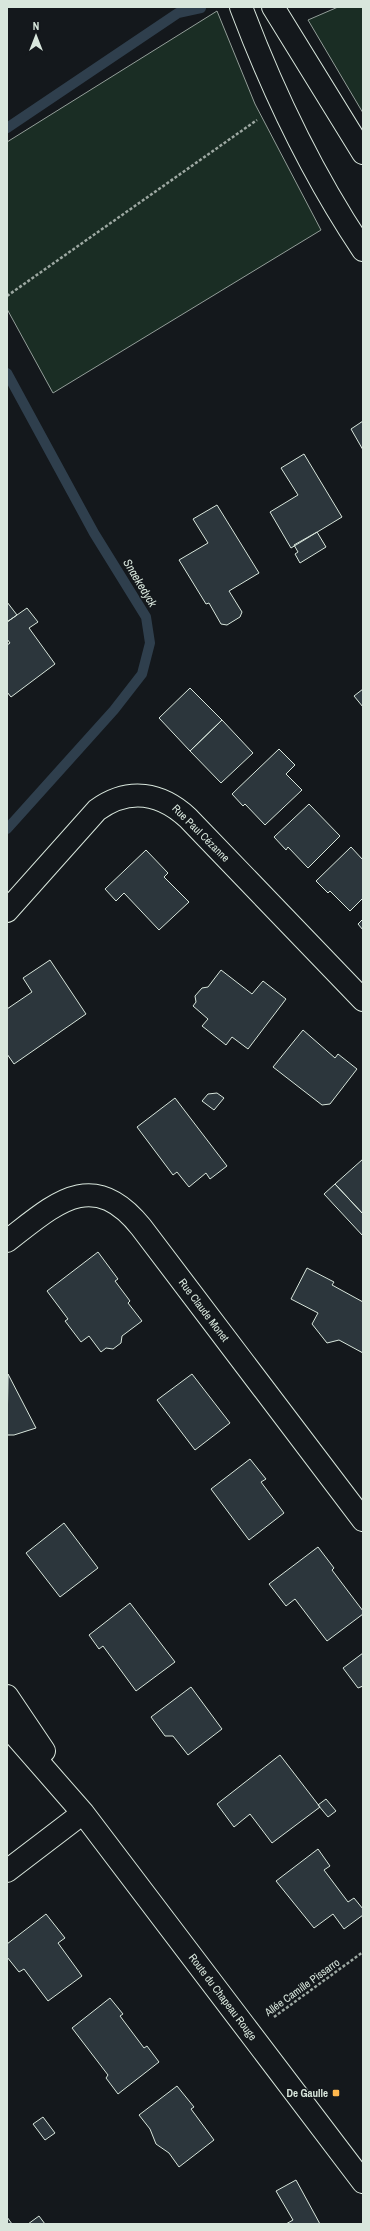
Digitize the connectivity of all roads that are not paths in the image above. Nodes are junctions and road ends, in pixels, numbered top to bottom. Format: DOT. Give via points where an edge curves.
graph roads {
  1 [pos="241,7"];
  2 [pos="273,7"];
  3 [pos="363,153"];
  4 [pos="363,250"];
  5 [pos="7,911"];
  6 [pos="363,1000"];
  7 [pos="7,1241"];
  8 [pos="363,1520"];
  9 [pos="7,1696"];
  10 [pos="7,1726"];
  11 [pos="83,1813"];
  12 [pos="7,1871"];
  13 [pos="363,2182"];
  1 -- 4 [label="street" via="281,104 312,165"];
  2 -- 3 [label="street"];
  5 -- 6 [label="street, Rue Paul Cézanne" via="97,810 114,800 151,796 170,803 188,818"];
  7 -- 8 [label="street, Rue Claude Monet" via="50,1208 67,1199 88,1195 115,1201 141,1226"];
  9 -- 11 [label="street, Route du Chapeau Rouge"];
  10 -- 11 [label="street, Route du Chapeau Rouge"];
  11 -- 12 [label="street"];
  11 -- 13 [label="street, Route du Chapeau Rouge"];
}
